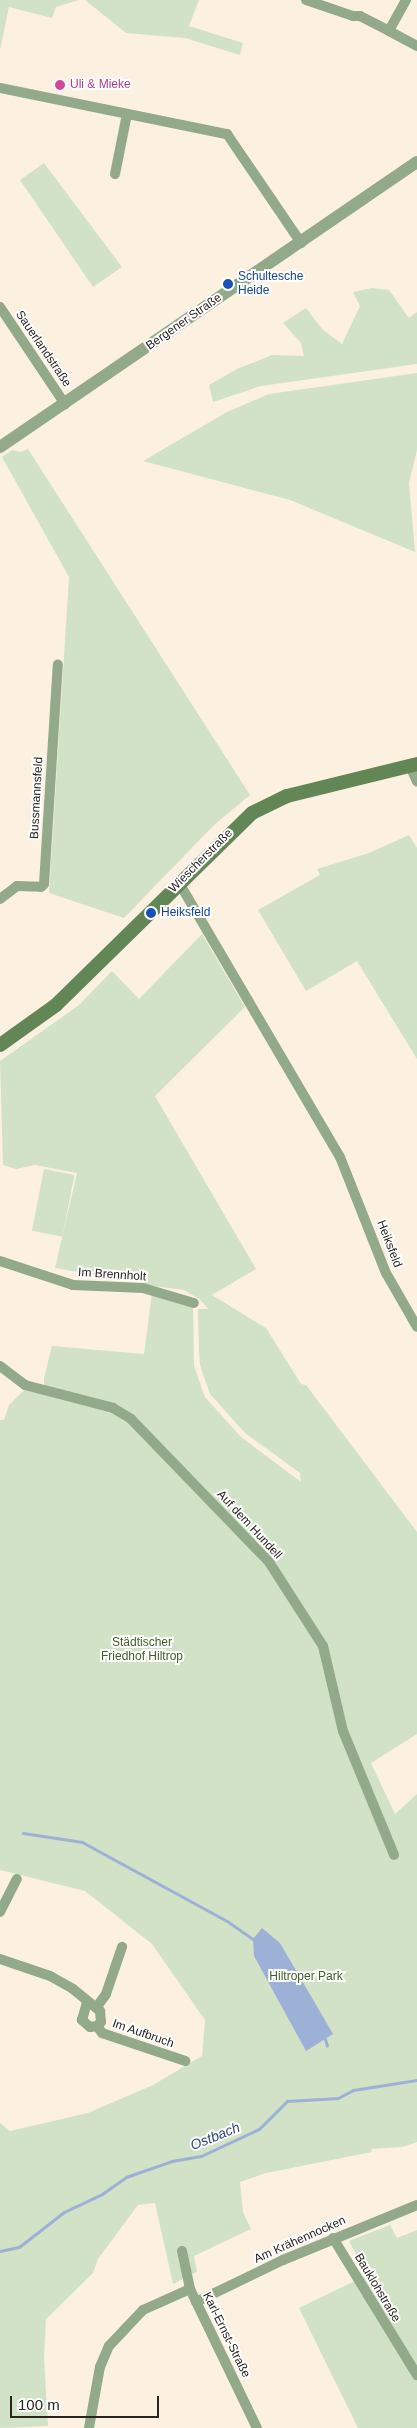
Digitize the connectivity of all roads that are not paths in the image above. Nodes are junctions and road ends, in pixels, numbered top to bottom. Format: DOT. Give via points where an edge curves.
graph roads {
  1 [pos="306,0"];
  2 [pos="406,0"];
  3 [pos="389,31"];
  4 [pos="417,46"];
  5 [pos="0,88"];
  6 [pos="126,114"];
  7 [pos="417,162"];
  8 [pos="115,174"];
  9 [pos="301,243"];
  10 [pos="0,308"];
  11 [pos="65,404"];
  12 [pos="0,447"];
  13 [pos="58,664"];
  14 [pos="414,765"];
  15 [pos="417,782"];
  16 [pos="178,882"];
  17 [pos="0,898"];
  18 [pos="0,1045"];
  19 [pos="0,1260"];
  20 [pos="194,1303"];
  21 [pos="417,1327"];
  22 [pos="0,1366"];
  23 [pos="394,1855"];
  24 [pos="18,1879"];
  25 [pos="0,1912"];
  26 [pos="122,1947"];
  27 [pos="0,1959"];
  28 [pos="92,2005"];
  29 [pos="97,2026"];
  30 [pos="185,2061"];
  31 [pos="417,2205"];
  32 [pos="333,2238"];
  33 [pos="182,2251"];
  34 [pos="190,2289"];
  35 [pos="196,2302"];
  36 [pos="417,2375"];
  37 [pos="89,2428"];
  38 [pos="257,2428"];
  1 -- 3 [label="street" via="360,16"];
  2 -- 3 [label="street"];
  3 -- 4 [label="street"];
  5 -- 6 [label="street"];
  6 -- 8 [label="street"];
  6 -- 9 [label="street" via="227,134"];
  7 -- 9 [label="street, Bergener Straße"];
  9 -- 11 [label="street, Bergener Straße"];
  10 -- 11 [label="street, Sauerlandstraße"];
  11 -- 12 [label="street, Bergener Straße"];
  13 -- 17 [label="street, Bussmannsfeld" via="44,884 41,887 17,886"];
  14 -- 15 [label="street"];
  14 -- 16 [label="main road, Wiescherstraße" via="287,796 252,813"];
  16 -- 18 [label="main road, Wiescherstraße" via="143,922 63,999"];
  16 -- 21 [label="street, Heiksfeld" via="340,1157 386,1273"];
  19 -- 20 [label="street, Im Brennholt" via="73,1285 143,1288"];
  22 -- 23 [label="street, Auf dem Hundell" via="25,1386 113,1408 131,1419 269,1562 323,1646 343,1731"];
  24 -- 25 [label="street"];
  26 -- 28 [label="street, Im Aufbruch" via="106,1994"];
  27 -- 28 [label="street" via="53,1978"];
  28 -- 29 [label="street, Im Aufbruch" via="102,2016"];
  28 -- 29 [label="street, Im Aufbruch" via="82,2020 90,2027"];
  29 -- 30 [label="street, Im Aufbruch" via="102,2033"];
  31 -- 32 [label="street, Am Krähennocken"];
  32 -- 35 [label="street, Am Krähennocken"];
  32 -- 36 [label="street, Bauklohstraße"];
  33 -- 34 [label="street, Karl-Ernst-Straße"];
  34 -- 35 [label="street, Karl-Ernst-Straße"];
  34 -- 37 [label="street" via="143,2310 109,2346 100,2367"];
  35 -- 38 [label="street, Karl-Ernst-Straße"];
}
